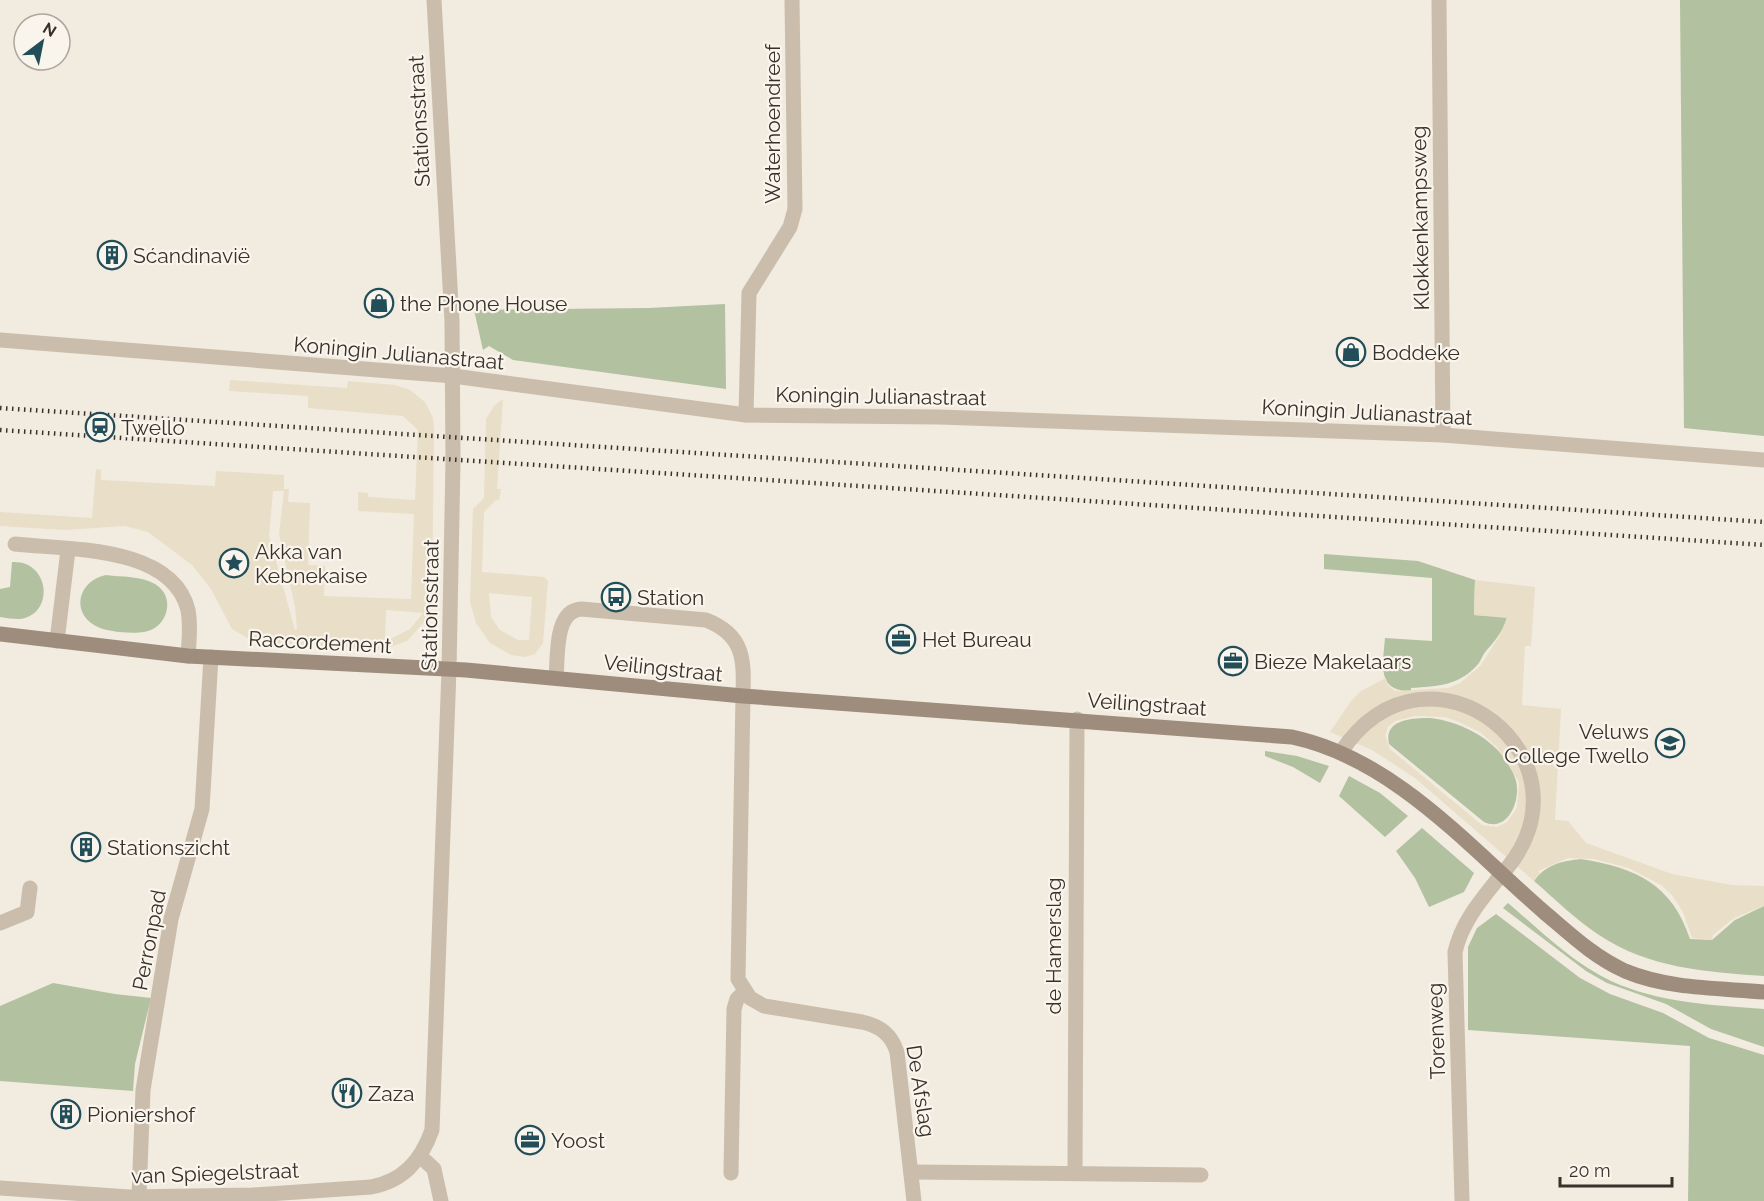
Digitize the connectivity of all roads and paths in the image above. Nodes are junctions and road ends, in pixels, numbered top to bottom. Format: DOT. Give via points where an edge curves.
graph roads {
  1 [pos="434,0"];
  2 [pos="792,0"];
  3 [pos="1438,0"];
  4 [pos="0,340"];
  5 [pos="453,376"];
  6 [pos="746,415"];
  7 [pos="1443,435"];
  8 [pos="1764,460"];
  9 [pos="15,544"];
  10 [pos="68,550"];
  11 [pos="0,634"];
  12 [pos="57,641"];
  13 [pos="188,656"];
  14 [pos="211,657"];
  15 [pos="449,670"];
  16 [pos="556,678"];
  17 [pos="743,696"];
  18 [pos="1077,720"];
  19 [pos="1341,752"];
  20 [pos="1501,875"];
  21 [pos="30,888"];
  22 [pos="0,923"];
  23 [pos="744,992"];
  24 [pos="1764,992"];
  25 [pos="420,1156"];
  26 [pos="911,1172"];
  27 [pos="731,1173"];
  28 [pos="1075,1173"];
  29 [pos="1201,1174"];
  30 [pos="0,1188"];
  31 [pos="62,1197"];
  32 [pos="132,1198"];
  33 [pos="441,1201"];
  34 [pos="914,1201"];
  35 [pos="1462,1201"];
  1 -- 5 [label="street, Stationsstraat"];
  2 -- 6 [label="street, Waterhoendreef" via="794,215 749,293"];
  3 -- 7 [label="street, Klokkenkampsweg"];
  4 -- 5 [label="street, Koningin Julianastraat"];
  5 -- 6 [label="street, Koningin Julianastraat"];
  5 -- 15 [label="street, Stationsstraat"];
  6 -- 7 [label="street, Koningin Julianastraat" via="951,417"];
  7 -- 8 [label="street, Koningin Julianastraat"];
  9 -- 10 [label="street"];
  10 -- 12 [label="street"];
  10 -- 13 [label="street" via="134,559 160,570 179,590 188,609"];
  11 -- 12 [label="street, Raccordement"];
  12 -- 13 [label="street, Raccordement"];
  13 -- 14 [label="street, Raccordement"];
  14 -- 15 [label="street, Raccordement"];
  14 -- 32 [label="street, Perronpad" via="202,809 171,918 143,1090"];
  15 -- 16 [label="street, Veilingstraat"];
  15 -- 25 [label="street, Stationsstraat" via="434,1117"];
  16 -- 17 [label="street, Veilingstraat"];
  16 -- 17 [label="street" via="563,620 571,611 696,619 724,628 740,649"];
  17 -- 18 [label="street, Veilingstraat"];
  17 -- 23 [label="street" via="737,973"];
  18 -- 19 [label="street, Veilingstraat" via="1270,734"];
  18 -- 28 [label="street, de Hamerslag"];
  19 -- 20 [label="street, Veilingstraat" via="1400,787"];
  19 -- 20 [label="street, Torenweg" via="1373,716 1402,703 1450,700 1494,720 1516,743 1533,788 1528,833 1517,856"];
  20 -- 24 [label="street, Veilingstraat" via="1589,950 1623,970 1671,984"];
  20 -- 35 [label="street, Torenweg" via="1469,917 1455,952"];
  21 -- 22 [label="street" via="27,912"];
  23 -- 26 [label="street, De Afslag" via="764,1006 870,1024 890,1037 897,1052"];
  23 -- 27 [label="street" via="734,1009"];
  25 -- 32 [label="street, van Spiegelstraat" via="400,1177 371,1187"];
  25 -- 33 [label="street" via="438,1177"];
  26 -- 28 [label="street"];
  26 -- 34 [label="street, De Afslag"];
  28 -- 29 [label="street"];
  30 -- 31 [label="street, van Spiegelstraat"];
  31 -- 32 [label="street, van Spiegelstraat"];
}
